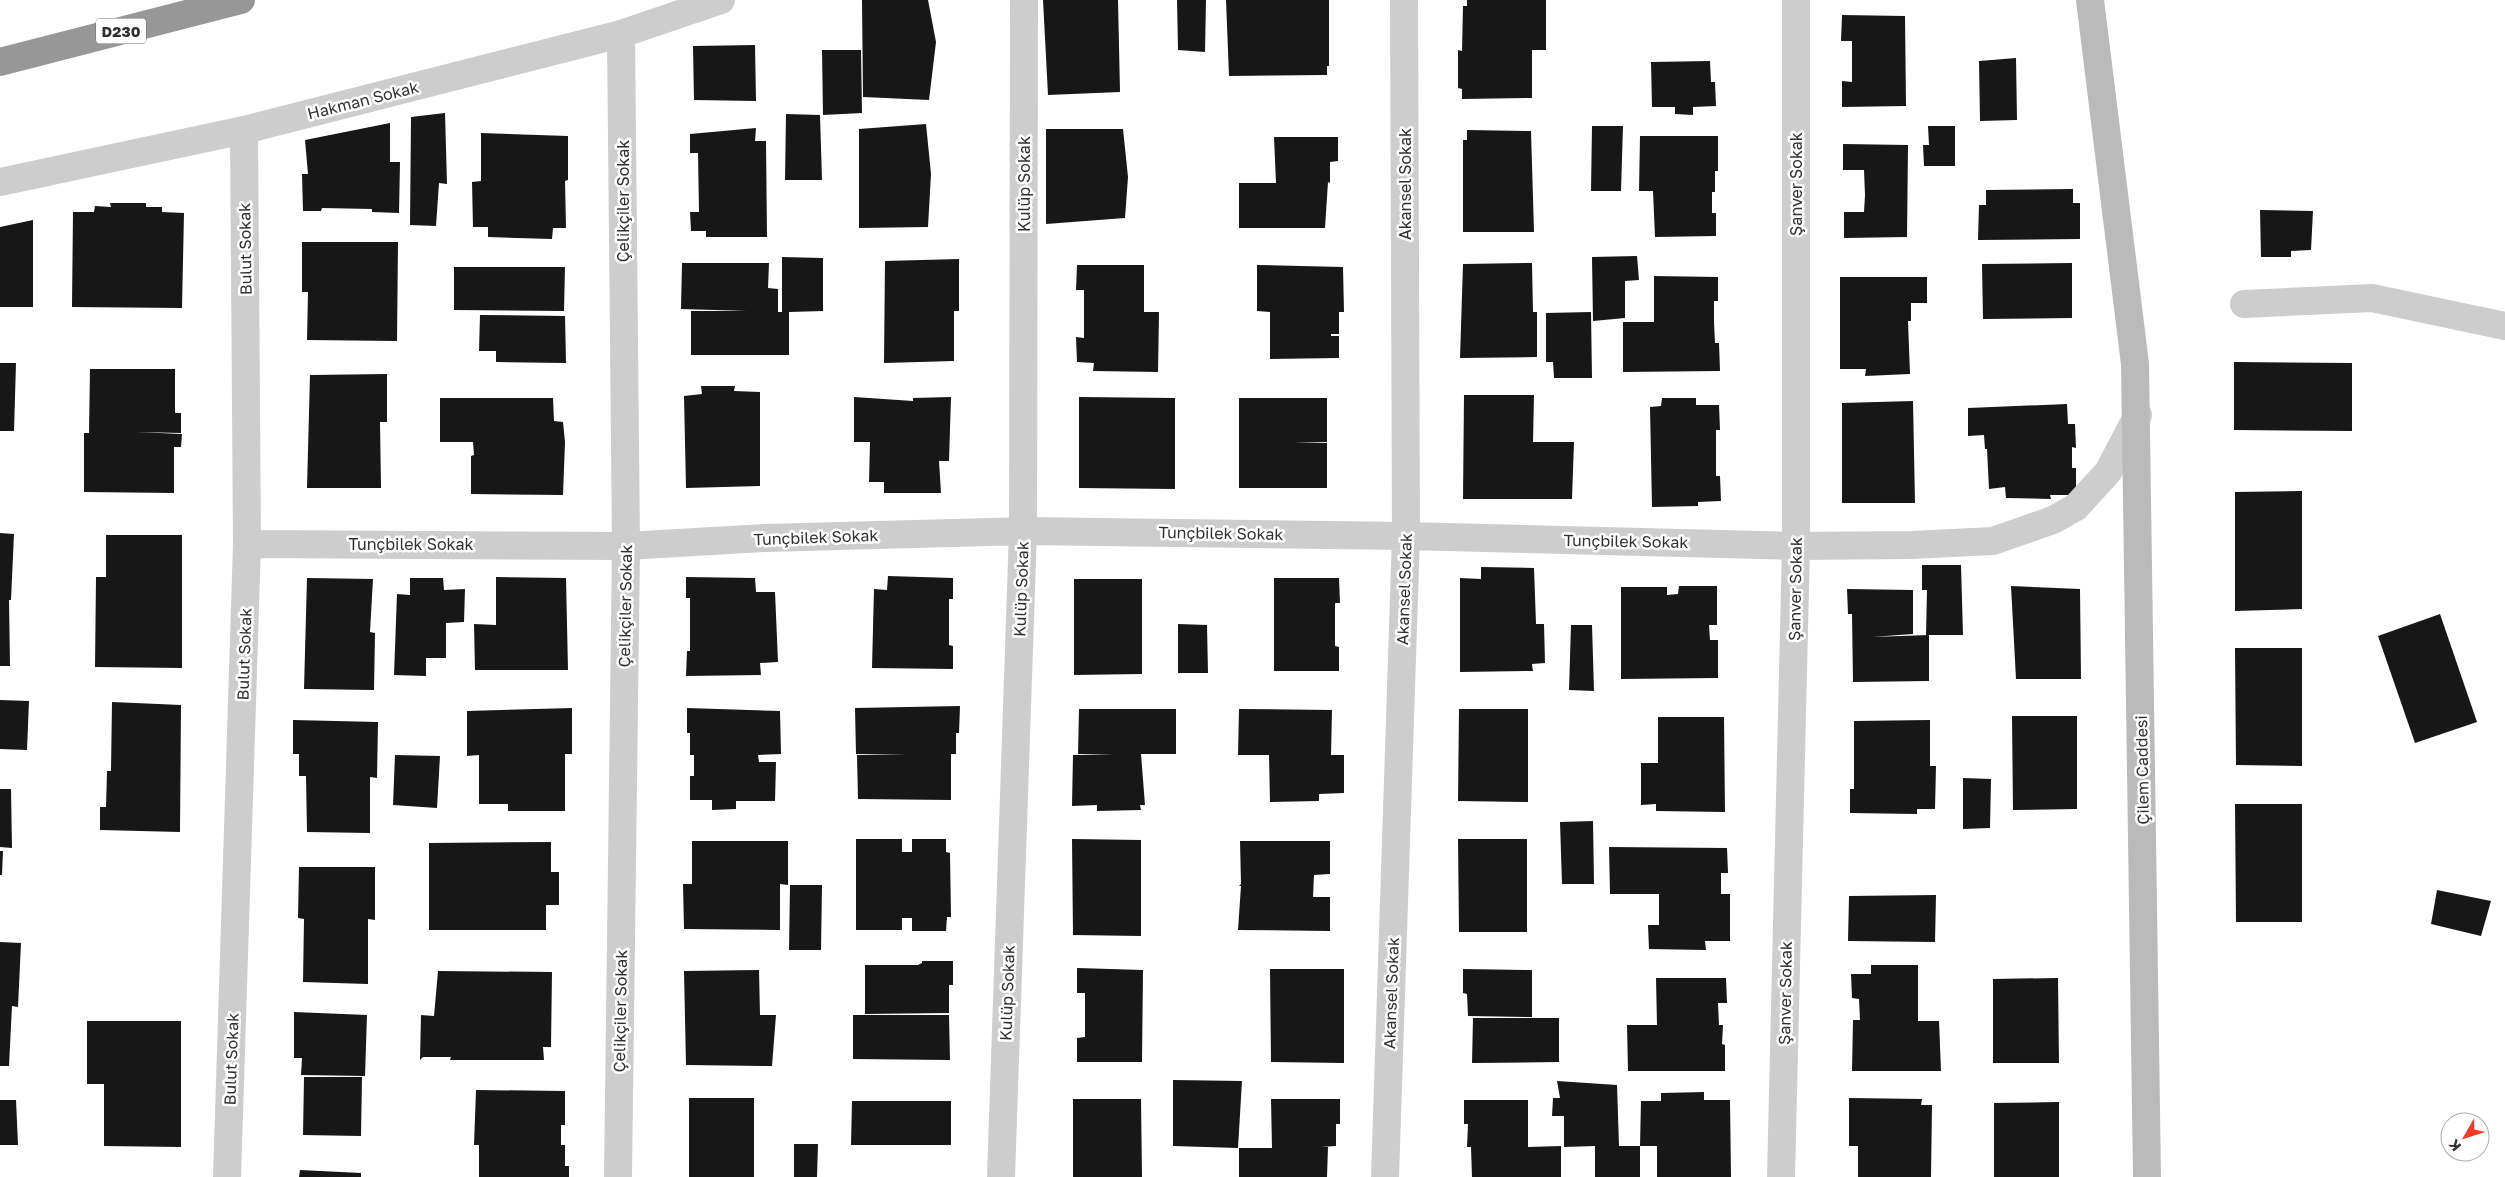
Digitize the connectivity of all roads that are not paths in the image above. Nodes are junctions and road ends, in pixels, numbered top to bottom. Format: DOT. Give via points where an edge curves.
graph roads {
  1 [pos="241,0"];
  2 [pos="721,0"];
  3 [pos="1024,0"];
  4 [pos="1404,0"];
  5 [pos="1796,0"];
  6 [pos="2090,0"];
  7 [pos="621,34"];
  8 [pos="0,62"];
  9 [pos="244,130"];
  10 [pos="0,182"];
  11 [pos="2244,304"];
  12 [pos="2505,326"];
  13 [pos="2138,415"];
  14 [pos="1023,531"];
  15 [pos="1406,536"];
  16 [pos="247,544"];
  17 [pos="626,546"];
  18 [pos="1796,546"];
  19 [pos="227,1177"];
  20 [pos="618,1177"];
  21 [pos="1001,1177"];
  22 [pos="1385,1177"];
  23 [pos="1781,1177"];
  24 [pos="2147,1177"];
  1 -- 8 [label="highway, D230"];
  2 -- 7 [label="street, Hakman Sokak"];
  3 -- 14 [label="street, Kulüp Sokak"];
  4 -- 15 [label="street, Akansel Sokak"];
  5 -- 18 [label="street, Şanver Sokak"];
  6 -- 13 [label="main road, Çilem Caddesi" via="2135,364"];
  7 -- 9 [label="street, Hakman Sokak"];
  7 -- 17 [label="street, Çelikçiler Sokak"];
  9 -- 10 [label="street, Hakman Sokak"];
  9 -- 16 [label="street, Bulut Sokak"];
  11 -- 12 [label="street" via="2372,298"];
  13 -- 18 [label="street, Tunçbilek Sokak" via="2108,472 2076,507 2053,520 1994,541"];
  13 -- 24 [label="main road, Çilem Caddesi"];
  14 -- 15 [label="street, Tunçbilek Sokak"];
  14 -- 17 [label="street, Tunçbilek Sokak" via="765,538"];
  14 -- 21 [label="street, Kulüp Sokak"];
  15 -- 18 [label="street, Tunçbilek Sokak"];
  15 -- 22 [label="street, Akansel Sokak"];
  16 -- 17 [label="street, Tunçbilek Sokak"];
  16 -- 19 [label="street, Bulut Sokak"];
  17 -- 20 [label="street, Çelikçiler Sokak"];
  18 -- 23 [label="street, Şanver Sokak"];
}
